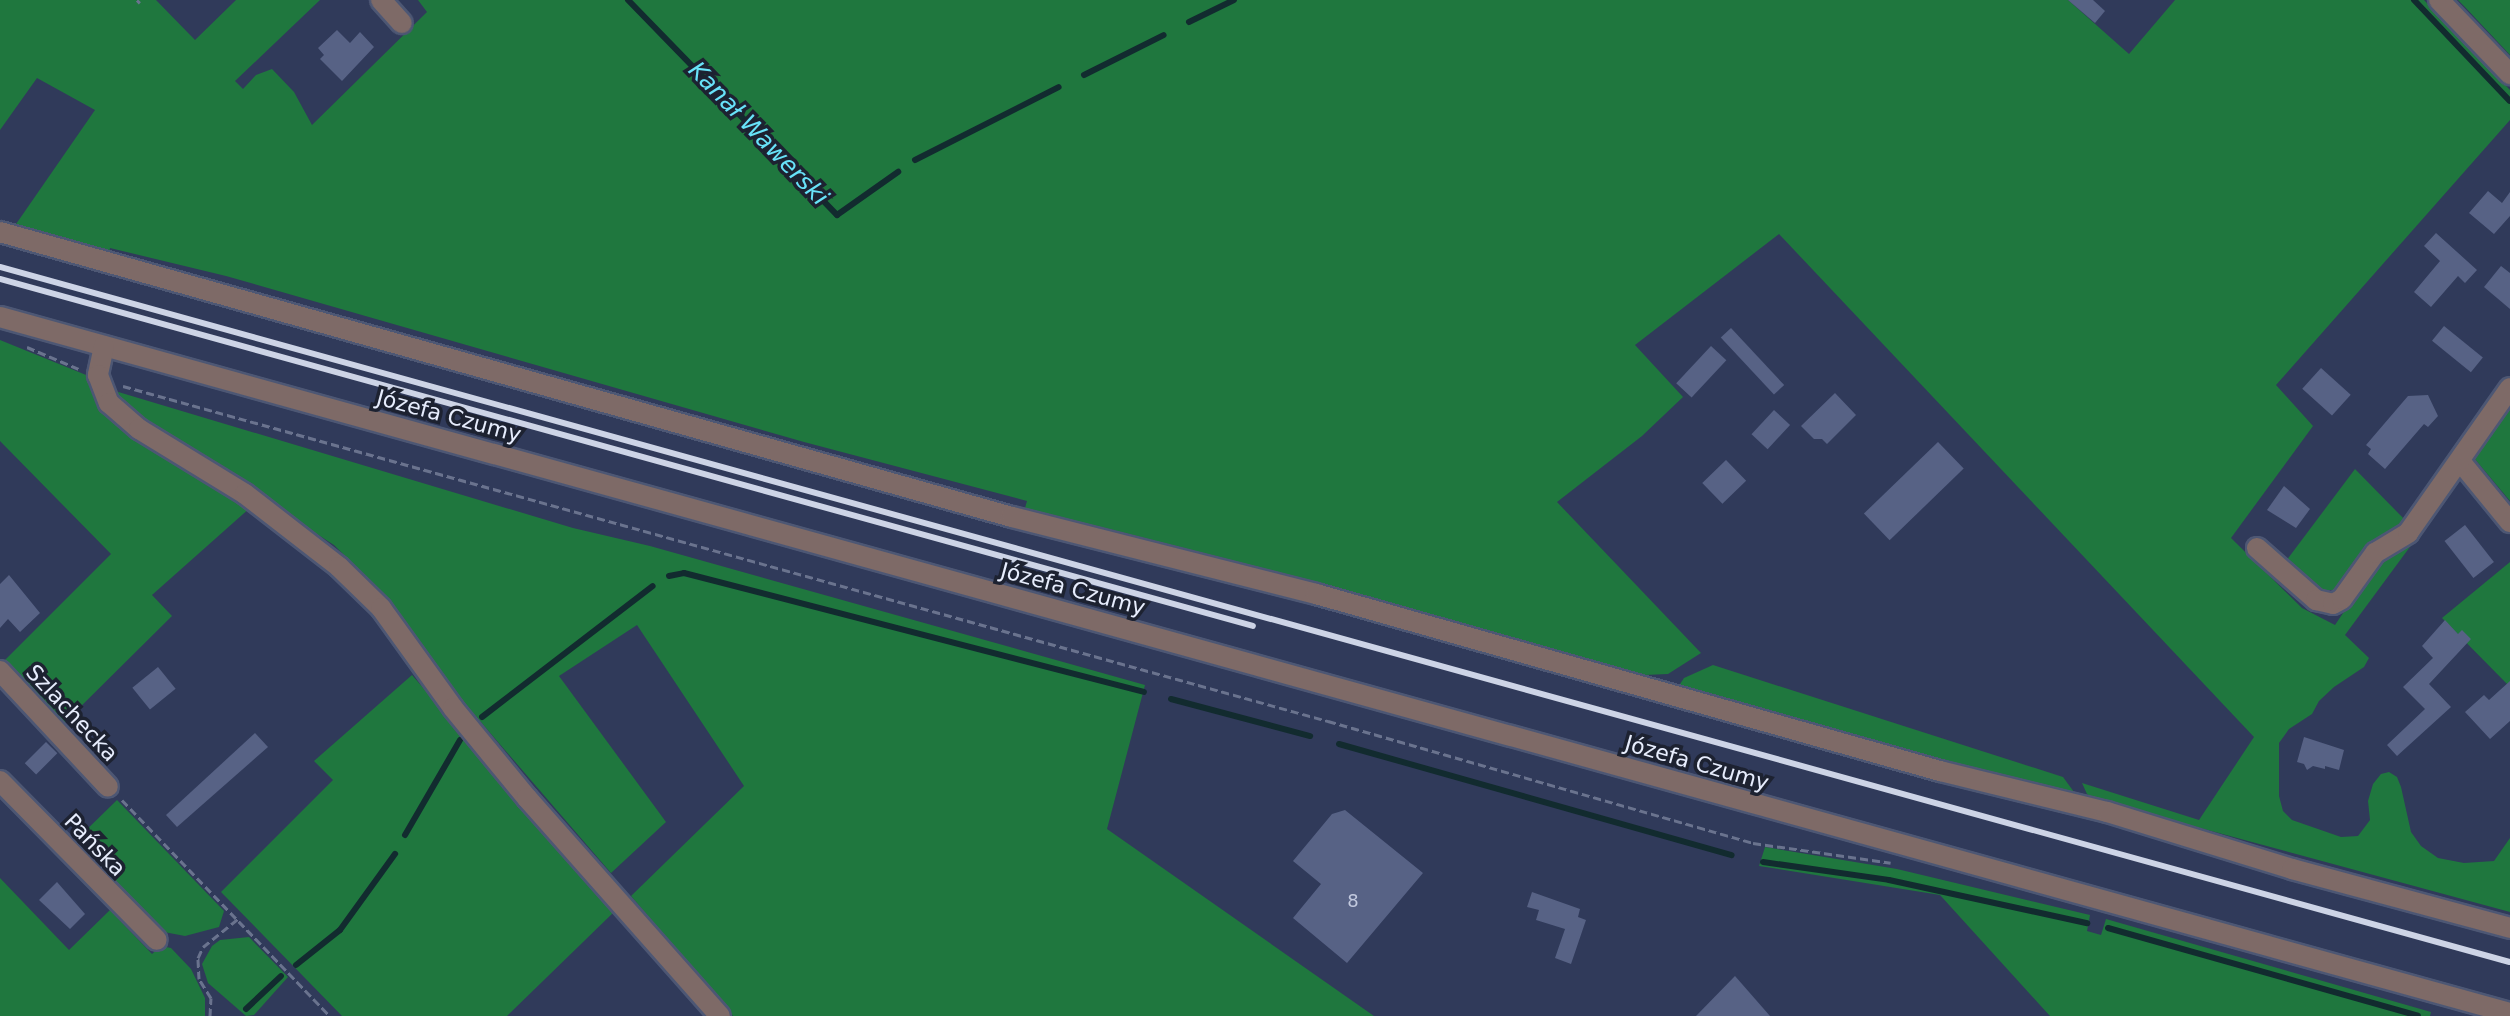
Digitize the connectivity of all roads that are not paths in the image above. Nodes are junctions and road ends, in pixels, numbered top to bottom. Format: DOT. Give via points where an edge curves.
graph roads {
  1 [pos="381,0"];
  2 [pos="2439,0"];
  3 [pos="402,23"];
  4 [pos="2510,74"];
  5 [pos="0,232"];
  6 [pos="0,317"];
  7 [pos="104,346"];
  8 [pos="2510,388"];
  9 [pos="2460,461"];
  10 [pos="2510,522"];
  11 [pos="2257,548"];
  12 [pos="0,671"];
  13 [pos="0,781"];
  14 [pos="108,787"];
  15 [pos="2510,928"];
  16 [pos="157,940"];
  17 [pos="2510,1013"];
  18 [pos="720,1016"];
  1 -- 3 [label="street"];
  2 -- 4 [label="street"];
  5 -- 15 [label="street" via="1012,517 1316,594"];
  6 -- 7 [label="street, Józefa Czumy"];
  7 -- 17 [label="street, Józefa Czumy"];
  7 -- 18 [label="street" via="98,375 109,403 124,418 245,494 339,567 381,608 527,798"];
  8 -- 9 [label="street"];
  9 -- 10 [label="street"];
  9 -- 11 [label="street" via="2408,533 2375,553 2342,599 2325,604 2309,596"];
  12 -- 14 [label="street, Szlachecka"];
  13 -- 16 [label="street, Pańska"];
}
